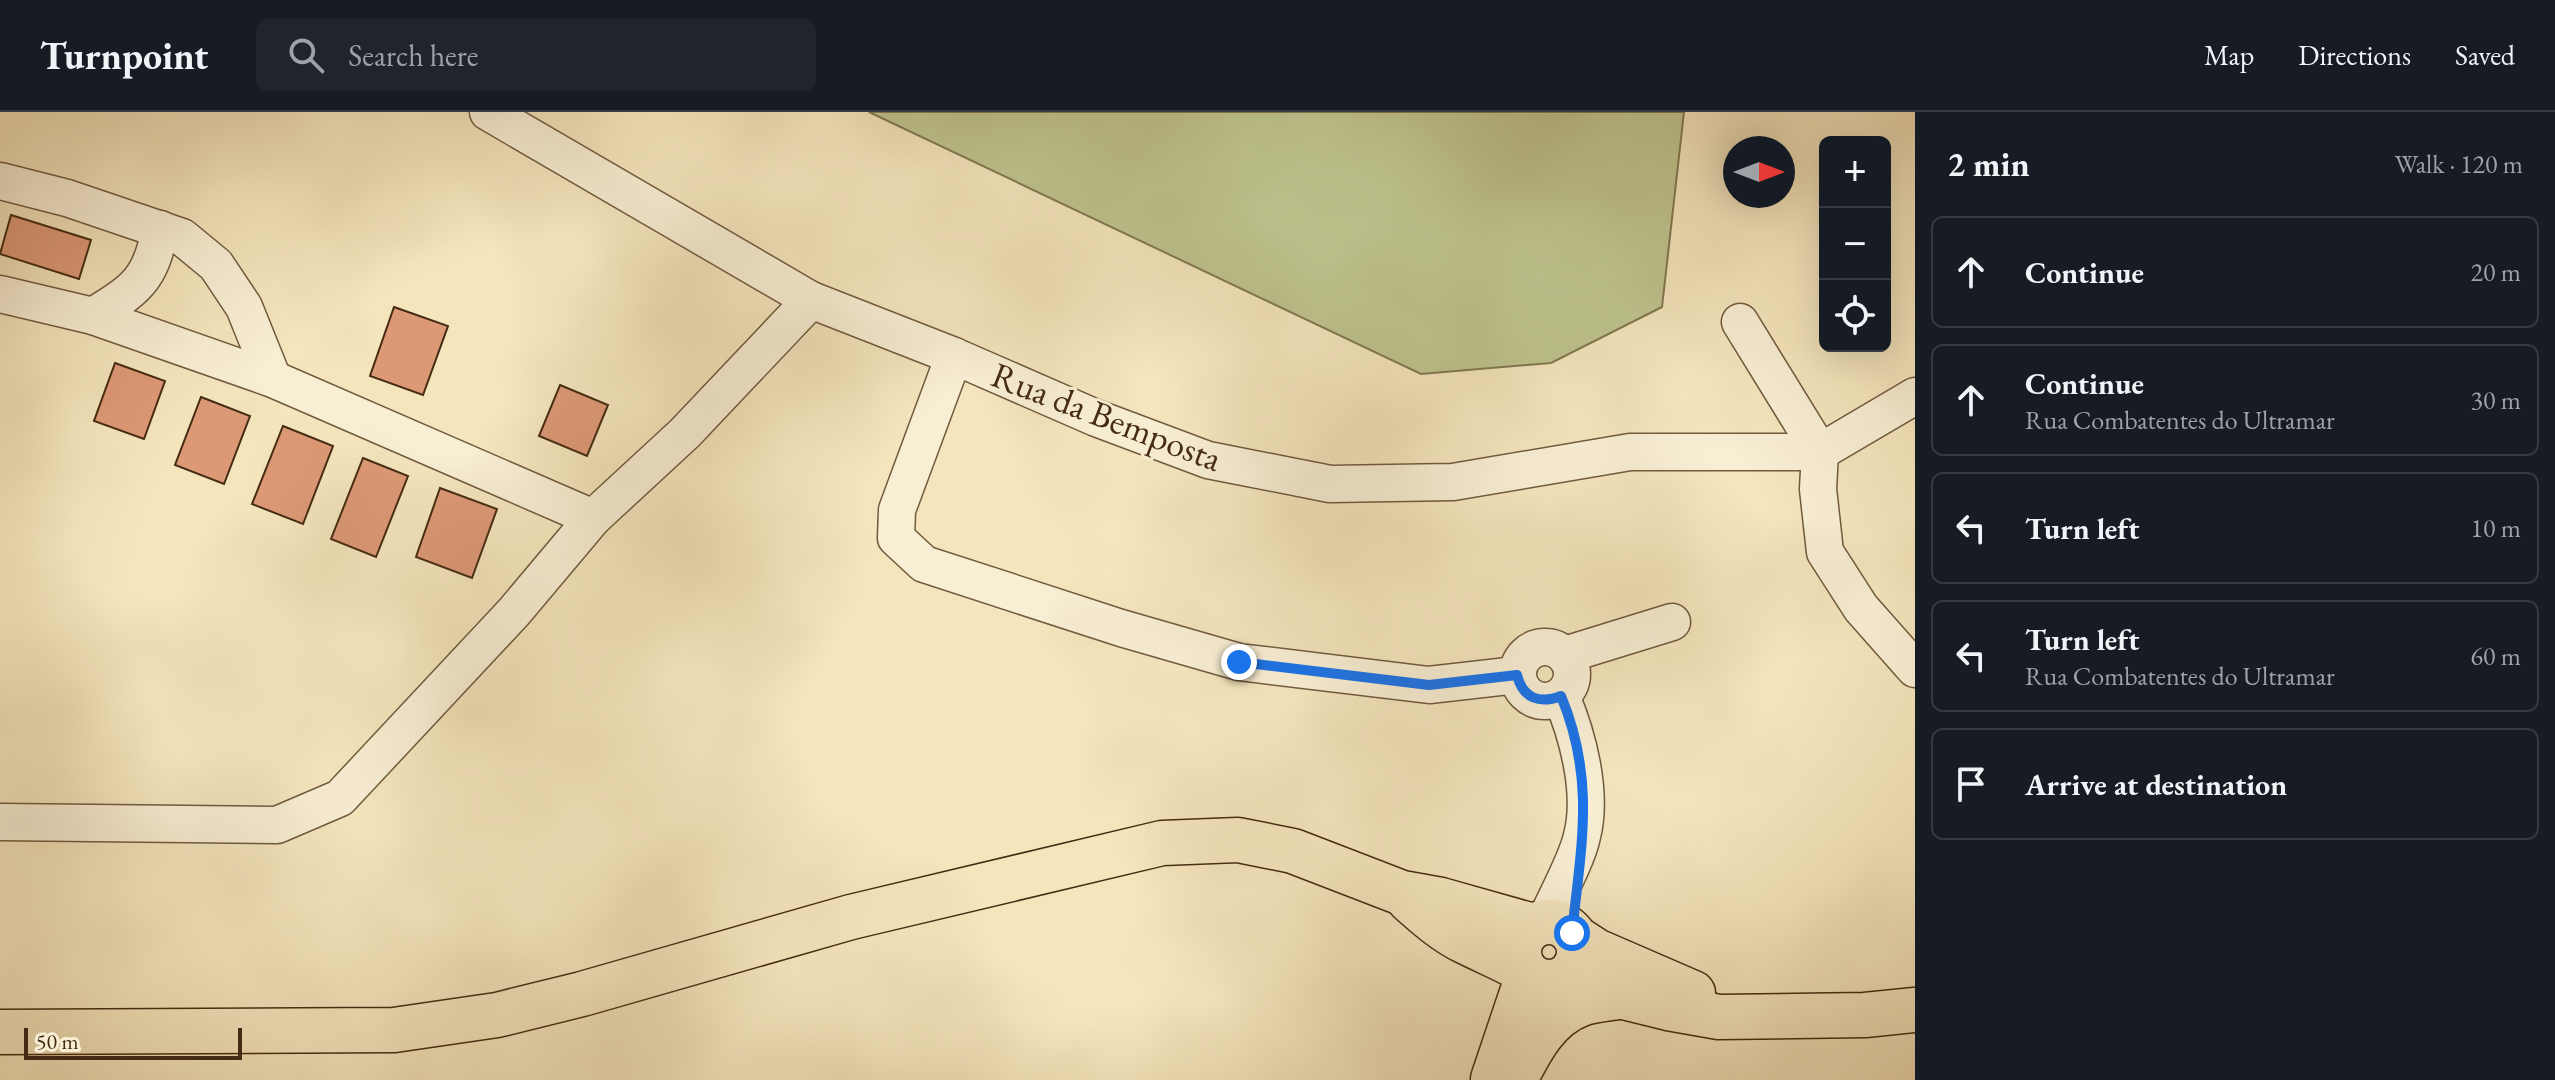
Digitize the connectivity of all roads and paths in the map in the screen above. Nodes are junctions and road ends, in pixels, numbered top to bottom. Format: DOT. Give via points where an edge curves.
graph roads {
  1 [pos="488,112"];
  2 [pos="0,181"];
  3 [pos="160,229"];
  4 [pos="0,294"];
  5 [pos="811,300"];
  6 [pos="93,316"];
  7 [pos="1740,322"];
  8 [pos="954,356"];
  9 [pos="273,379"];
  10 [pos="1915,396"];
  11 [pos="1820,452"];
  12 [pos="593,518"];
  13 [pos="1672,622"];
  14 [pos="1565,655"];
  15 [pos="1915,669"];
  16 [pos="1517,675"];
  17 [pos="1561,696"];
  18 [pos="0,822"];
  19 [pos="1402,893"];
  20 [pos="1556,930"];
  21 [pos="1465,942"];
  22 [pos="1541,977"];
  23 [pos="1618,997"];
  24 [pos="1915,1010"];
  25 [pos="1752,1015"];
  26 [pos="0,1032"];
  27 [pos="1518,1054"];
  28 [pos="1492,1080"];
  1 -- 5 [label="street, Rua da Bemposta"];
  2 -- 3 [label="street"];
  3 -- 6 [label="street" via="154,259 130,293"];
  3 -- 9 [label="street" via="182,237 216,265 244,307"];
  4 -- 6 [label="street"];
  5 -- 8 [label="street, Rua da Bemposta"];
  5 -- 12 [label="street" via="685,433"];
  6 -- 9 [label="street"];
  7 -- 11 [label="street"];
  8 -- 11 [label="street, Rua da Bemposta" via="1208,460 1330,484 1453,482 1630,452"];
  8 -- 16 [label="street" via="897,510 896,538 924,564 1239,662 1429,685"];
  9 -- 12 [label="street"];
  10 -- 11 [label="street"];
  11 -- 15 [label="street" via="1825,552 1861,608"];
  12 -- 18 [label="street" via="514,612 340,798 277,825"];
  13 -- 14 [label="street"];
  14 -- 16 [label="street" via="1550,646 1531,650 1521,659"];
  14 -- 17 [label="street" via="1573,674"];
  16 -- 17 [label="street" via="1533,699"];
  17 -- 20 [label="street" via="1579,749 1585,797 1582,836"];
  19 -- 20 [label="main road"];
  19 -- 21 [label="main road"];
  19 -- 26 [label="main road" via="1266,845 1238,840 1162,843 851,917 497,1015 394,1030"];
  20 -- 22 [label="main road" via="1578,958 1568,976"];
  20 -- 25 [label="main road"];
  21 -- 22 [label="main road"];
  21 -- 27 [label="main road" via="1490,972"];
  22 -- 23 [label="main road"];
  22 -- 27 [label="main road"];
  23 -- 25 [label="main road" via="1719,1017"];
  23 -- 27 [label="main road" via="1579,1004"];
  24 -- 25 [label="main road"];
  27 -- 28 [label="main road"];
}
